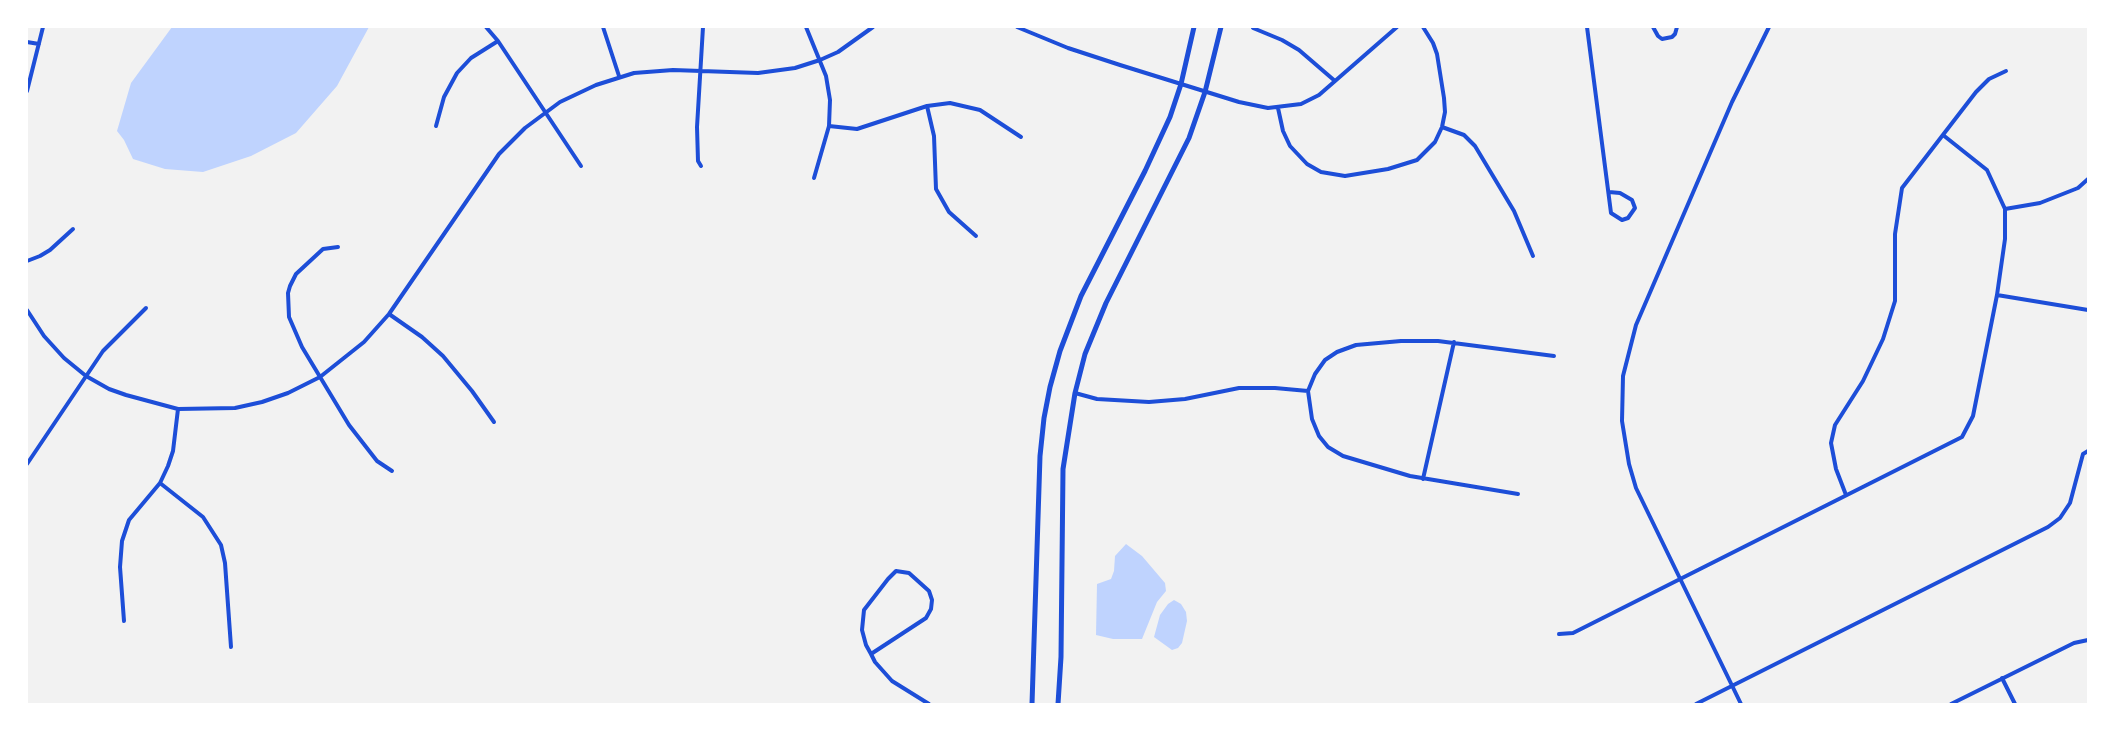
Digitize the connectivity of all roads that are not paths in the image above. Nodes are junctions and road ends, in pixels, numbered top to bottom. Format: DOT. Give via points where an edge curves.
graph roads {
  1 [pos="43,27"];
  2 [pos="486,27"];
  3 [pos="603,27"];
  4 [pos="704,27"];
  5 [pos="806,27"];
  6 [pos="873,27"];
  7 [pos="1017,27"];
  8 [pos="1194,27"];
  9 [pos="1221,27"];
  10 [pos="1397,27"];
  11 [pos="1423,27"];
  12 [pos="1589,27"];
  13 [pos="1653,27"];
  14 [pos="1677,27"];
  15 [pos="1769,27"];
  16 [pos="1253,28"];
  17 [pos="498,40"];
  18 [pos="27,42"];
  19 [pos="39,44"];
  20 [pos="820,60"];
  21 [pos="700,71"];
  22 [pos="2006,71"];
  23 [pos="619,76"];
  24 [pos="1335,81"];
  25 [pos="1181,84"];
  26 [pos="27,91"];
  27 [pos="1205,92"];
  28 [pos="927,106"];
  29 [pos="1278,108"];
  30 [pos="545,112"];
  31 [pos="436,126"];
  32 [pos="829,126"];
  33 [pos="1442,127"];
  34 [pos="1943,135"];
  35 [pos="1021,137"];
  36 [pos="580,166"];
  37 [pos="701,166"];
  38 [pos="814,178"];
  39 [pos="2088,179"];
  40 [pos="1609,192"];
  41 [pos="2005,208"];
  42 [pos="73,229"];
  43 [pos="976,236"];
  44 [pos="338,247"];
  45 [pos="1533,256"];
  46 [pos="27,261"];
  47 [pos="1997,296"];
  48 [pos="146,308"];
  49 [pos="27,310"];
  50 [pos="2088,310"];
  51 [pos="389,314"];
  52 [pos="1454,342"];
  53 [pos="1554,356"];
  54 [pos="86,376"];
  55 [pos="320,377"];
  56 [pos="1308,391"];
  57 [pos="1075,393"];
  58 [pos="178,409"];
  59 [pos="494,422"];
  60 [pos="2088,451"];
  61 [pos="27,464"];
  62 [pos="392,471"];
  63 [pos="1423,479"];
  64 [pos="160,483"];
  65 [pos="1518,494"];
  66 [pos="1846,495"];
  67 [pos="1679,579"];
  68 [pos="124,621"];
  69 [pos="1559,634"];
  70 [pos="2088,640"];
  71 [pos="231,647"];
  72 [pos="871,654"];
  73 [pos="2002,678"];
  74 [pos="1732,686"];
  75 [pos="929,704"];
  76 [pos="1032,704"];
  77 [pos="1058,704"];
  78 [pos="1696,704"];
  79 [pos="1741,704"];
  80 [pos="1951,704"];
  81 [pos="2015,704"];
  1 -- 19 [label="street"];
  2 -- 17 [label="street"];
  3 -- 23 [label="street"];
  4 -- 21 [label="street"];
  5 -- 20 [label="street"];
  6 -- 20 [label="street" via="852,44"];
  7 -- 25 [label="street" via="1068,48"];
  8 -- 25 [label="street"];
  9 -- 27 [label="street"];
  10 -- 24 [label="street"];
  11 -- 33 [label="street" via="1433,43 1441,72 1445,108"];
  12 -- 40 [label="street"];
  13 -- 14 [label="street" via="1662,39 1672,38"];
  15 -- 67 [label="street" via="1732,102 1636,325 1623,375 1622,422 1629,464 1636,488"];
  16 -- 24 [label="street" via="1299,50"];
  17 -- 30 [label="street"];
  17 -- 31 [label="street" via="457,73"];
  18 -- 19 [label="street"];
  19 -- 26 [label="street"];
  20 -- 21 [label="street" via="758,73"];
  20 -- 32 [label="street" via="830,91"];
  21 -- 23 [label="street" via="658,70"];
  21 -- 37 [label="street" via="697,127"];
  22 -- 34 [label="street" via="1989,79 1976,92"];
  23 -- 30 [label="street"];
  24 -- 29 [label="street" via="1309,100"];
  25 -- 27 [label="street"];
  25 -- 76 [label="street" via="1145,171 1081,296 1050,387 1040,456"];
  27 -- 29 [label="street" via="1258,107"];
  27 -- 57 [label="street" via="1189,138 1106,303 1085,354"];
  28 -- 32 [label="street" via="863,128"];
  28 -- 35 [label="street" via="945,102 970,106"];
  28 -- 43 [label="street" via="934,136 936,189 949,212"];
  29 -- 33 [label="street" via="1286,139 1294,152 1314,169 1334,175 1417,160 1429,150"];
  30 -- 36 [label="street"];
  30 -- 51 [label="street" via="499,154"];
  32 -- 38 [label="street"];
  33 -- 45 [label="street" via="1464,135 1475,146 1514,211"];
  34 -- 41 [label="street" via="1987,170"];
  34 -- 66 [label="street" via="1902,188 1895,234 1895,301 1863,381 1835,425 1831,443"];
  39 -- 41 [label="street" via="2078,188 2040,202"];
  40 -- 40 [label="street" via="1611,213 1622,220 1628,218 1635,208 1632,200"];
  41 -- 47 [label="street"];
  42 -- 46 [label="street" via="50,250"];
  44 -- 55 [label="street" via="323,249 308,262 292,279 288,293 292,328"];
  47 -- 50 [label="street"];
  47 -- 66 [label="street" via="1973,416 1962,437"];
  48 -- 54 [label="street" via="109,345"];
  49 -- 54 [label="street" via="56,349"];
  51 -- 55 [label="street" via="364,342"];
  51 -- 59 [label="street" via="443,356"];
  52 -- 53 [label="street"];
  52 -- 56 [label="street" via="1401,341 1346,348 1325,360"];
  52 -- 63 [label="street"];
  54 -- 58 [label="street" via="126,395"];
  54 -- 61 [label="street"];
  55 -- 58 [label="street" via="253,404"];
  55 -- 62 [label="street" via="368,451"];
  56 -- 57 [label="street" via="1239,388 1149,402 1097,399"];
  56 -- 63 [label="street" via="1312,419 1328,447 1352,459"];
  57 -- 77 [label="street" via="1063,469"];
  58 -- 64 [label="street" via="173,451"];
  60 -- 74 [label="street" via="2083,454 2070,503 2048,527"];
  63 -- 65 [label="street"];
  64 -- 68 [label="street" via="129,520 122,541"];
  64 -- 71 [label="street" via="202,517 221,544"];
  66 -- 67 [label="street"];
  67 -- 69 [label="street" via="1573,633"];
  67 -- 74 [label="street"];
  70 -- 73 [label="street"];
  72 -- 72 [label="street" via="929,614 931,595 909,573 892,574 864,610 862,630"];
  72 -- 75 [label="street" via="892,681"];
  73 -- 80 [label="street"];
  73 -- 81 [label="street"];
  74 -- 78 [label="street"];
  74 -- 79 [label="street"];
}
